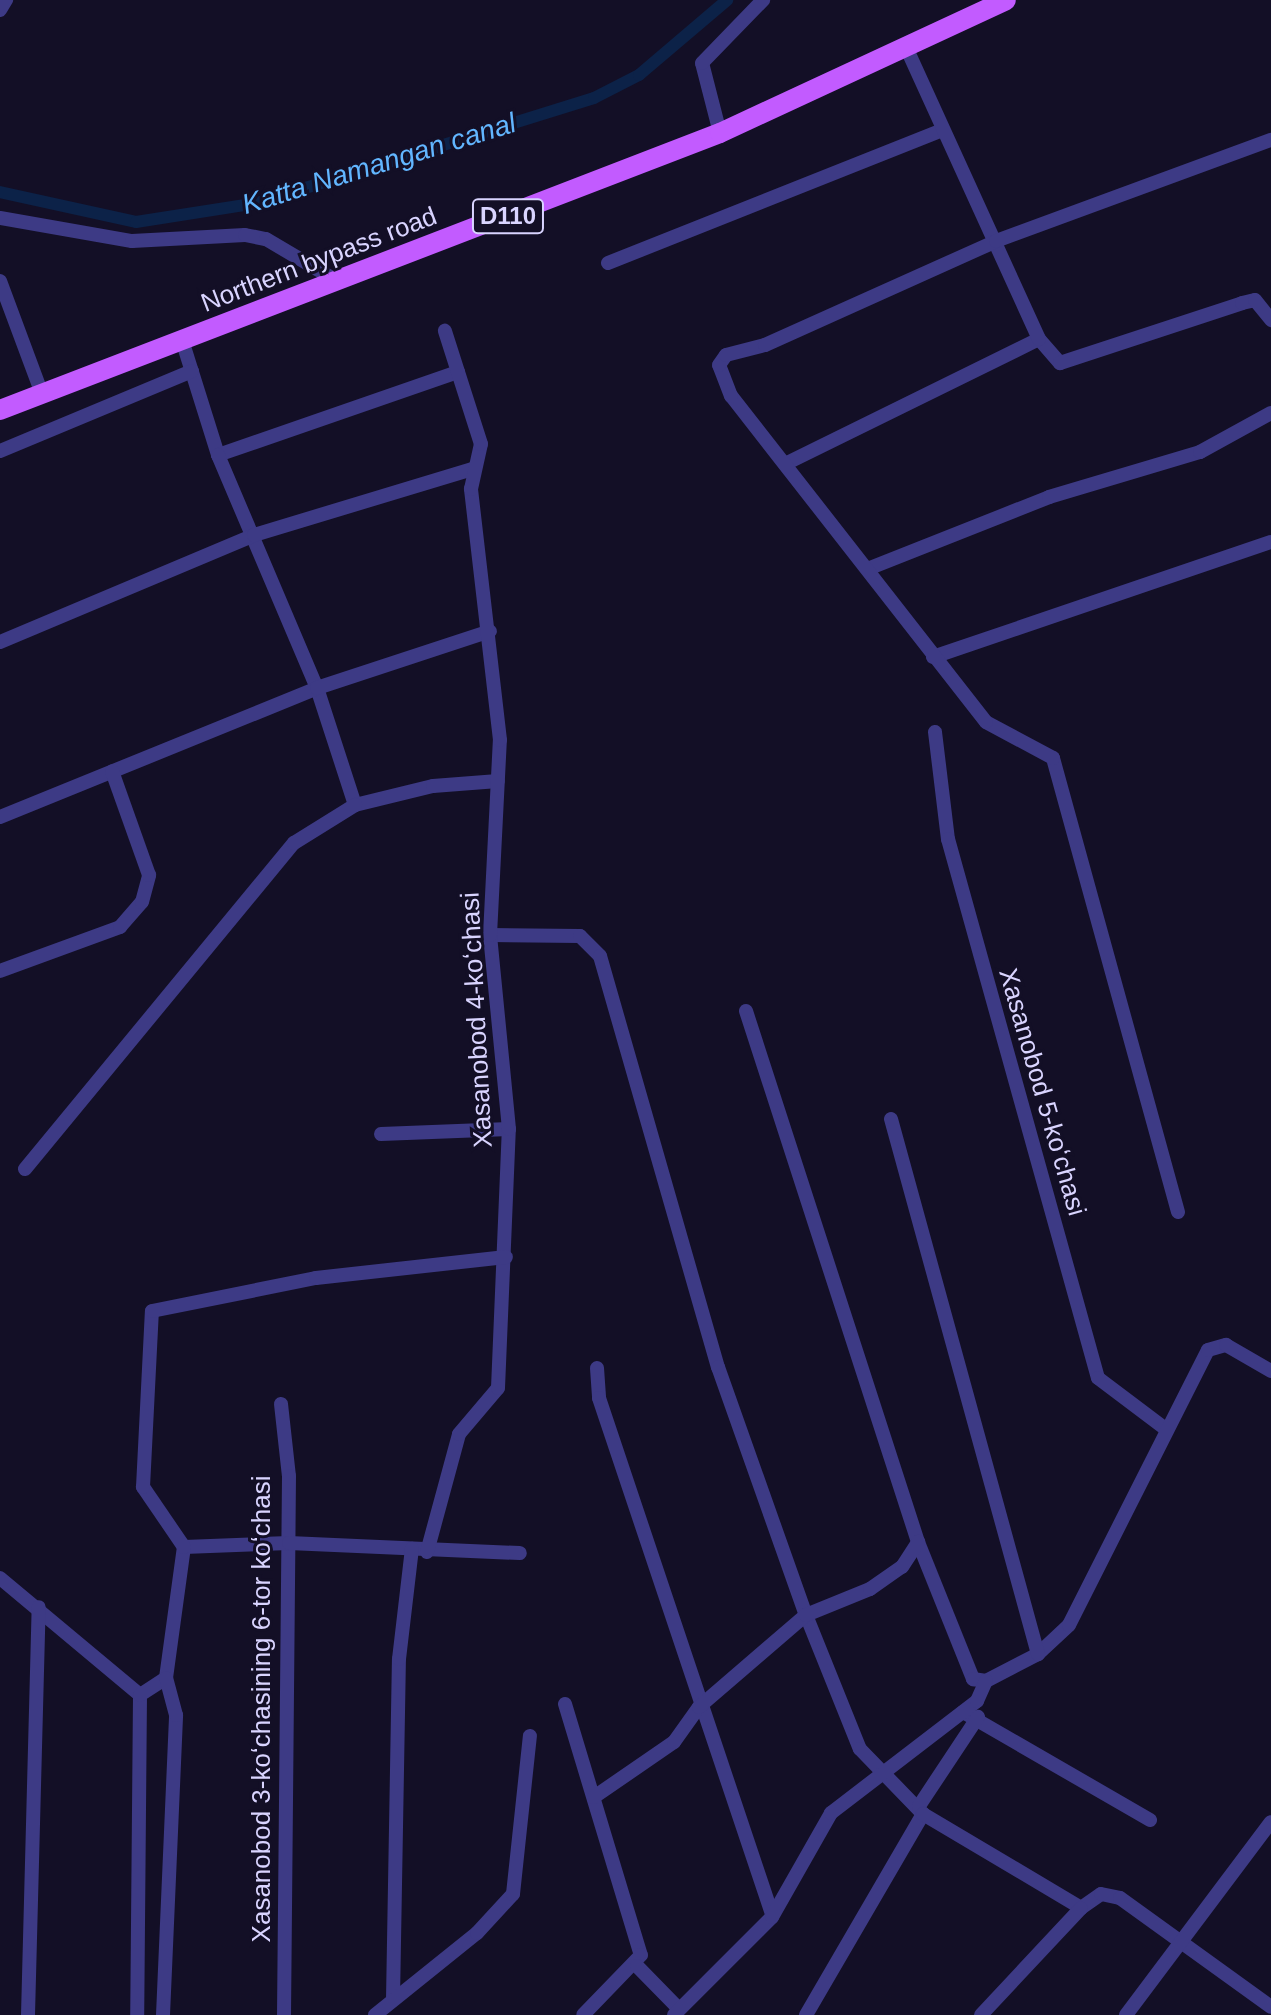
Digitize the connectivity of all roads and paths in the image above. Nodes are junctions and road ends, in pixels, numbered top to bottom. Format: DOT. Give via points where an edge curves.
graph roads {
  1 [pos="6,0"];
  2 [pos="763,0"];
  3 [pos="1006,0"];
  4 [pos="0,10"];
  5 [pos="908,51"];
  6 [pos="943,130"];
  7 [pos="720,133"];
  8 [pos="1271,140"];
  9 [pos="0,218"];
  10 [pos="996,241"];
  11 [pos="608,263"];
  12 [pos="0,281"];
  13 [pos="337,281"];
  14 [pos="1271,320"];
  15 [pos="445,331"];
  16 [pos="1039,339"];
  17 [pos="182,340"];
  18 [pos="192,371"];
  19 [pos="458,372"];
  20 [pos="42,394"];
  21 [pos="0,410"];
  22 [pos="1271,413"];
  23 [pos="0,451"];
  24 [pos="218,455"];
  25 [pos="785,464"];
  26 [pos="473,469"];
  27 [pos="254,535"];
  28 [pos="1271,542"];
  29 [pos="870,568"];
  30 [pos="490,631"];
  31 [pos="0,642"];
  32 [pos="933,657"];
  33 [pos="317,688"];
  34 [pos="935,732"];
  35 [pos="112,771"];
  36 [pos="498,781"];
  37 [pos="355,805"];
  38 [pos="0,817"];
  39 [pos="490,935"];
  40 [pos="0,971"];
  41 [pos="746,1011"];
  42 [pos="891,1119"];
  43 [pos="509,1129"];
  44 [pos="381,1134"];
  45 [pos="25,1169"];
  46 [pos="1178,1212"];
  47 [pos="506,1257"];
  48 [pos="597,1368"];
  49 [pos="1271,1371"];
  50 [pos="281,1404"];
  51 [pos="1167,1430"];
  52 [pos="918,1542"];
  53 [pos="289,1543"];
  54 [pos="184,1547"];
  55 [pos="419,1550"];
  56 [pos="520,1553"];
  57 [pos="0,1578"];
  58 [pos="39,1607"];
  59 [pos="806,1615"];
  60 [pos="1038,1654"];
  61 [pos="166,1678"];
  62 [pos="986,1681"];
  63 [pos="140,1695"];
  64 [pos="565,1704"];
  65 [pos="699,1707"];
  66 [pos="963,1712"];
  67 [pos="978,1717"];
  68 [pos="530,1736"];
  69 [pos="878,1775"];
  70 [pos="594,1797"];
  71 [pos="921,1810"];
  72 [pos="1150,1820"];
  73 [pos="1271,1822"];
  74 [pos="1081,1908"];
  75 [pos="772,1914"];
  76 [pos="1180,1943"];
  77 [pos="637,1966"];
  78 [pos="393,1999"];
  79 [pos="1271,2007"];
  80 [pos="676,2011"];
  81 [pos="28,2015"];
  82 [pos="137,2015"];
  83 [pos="163,2015"];
  84 [pos="284,2015"];
  85 [pos="375,2015"];
  86 [pos="583,2015"];
  87 [pos="806,2015"];
  88 [pos="981,2015"];
  89 [pos="1126,2015"];
  1 -- 4 [label="street"];
  2 -- 7 [label="street" via="702,63"];
  3 -- 5 [label="main road, Northern bypass road / D110"];
  5 -- 6 [label="street"];
  5 -- 7 [label="main road, Northern bypass road / D110"];
  6 -- 10 [label="street"];
  6 -- 11 [label="street"];
  7 -- 13 [label="main road, Northern bypass road / D110"];
  8 -- 10 [label="street"];
  9 -- 13 [label="street" via="132,241 245,235 266,239"];
  10 -- 16 [label="street"];
  10 -- 25 [label="street" via="721,359 731,396"];
  12 -- 20 [label="street"];
  13 -- 17 [label="main road, Northern bypass road / D110"];
  14 -- 16 [label="street" via="1255,300 1060,363"];
  15 -- 19 [label="street, Xasanobod 4-koʻchasi"];
  16 -- 25 [label="street"];
  17 -- 18 [label="street"];
  17 -- 20 [label="main road, Northern bypass road / D110"];
  18 -- 23 [label="street"];
  18 -- 24 [label="street"];
  19 -- 24 [label="street"];
  19 -- 26 [label="street, Xasanobod 4-koʻchasi" via="481,444"];
  20 -- 21 [label="main road, Northern bypass road / D110"];
  22 -- 29 [label="street" via="1200,452 1049,497"];
  24 -- 27 [label="street"];
  25 -- 29 [label="street"];
  26 -- 27 [label="street"];
  26 -- 30 [label="street, Xasanobod 4-koʻchasi"];
  27 -- 31 [label="street"];
  27 -- 33 [label="street"];
  28 -- 32 [label="street"];
  29 -- 32 [label="street"];
  30 -- 33 [label="street"];
  30 -- 36 [label="street, Xasanobod 4-koʻchasi"];
  32 -- 46 [label="street" via="986,722 1053,758"];
  33 -- 35 [label="street"];
  33 -- 37 [label="street"];
  34 -- 51 [label="street, Xasanobod 5-koʻchasi" via="948,839 1098,1378"];
  35 -- 38 [label="street"];
  35 -- 40 [label="street" via="149,875 142,902 120,927"];
  36 -- 37 [label="street"];
  36 -- 39 [label="street, Xasanobod 4-koʻchasi"];
  37 -- 45 [label="street" via="294,843"];
  39 -- 43 [label="street, Xasanobod 4-koʻchasi"];
  39 -- 59 [label="street" via="580,936 600,956 718,1367"];
  41 -- 52 [label="street"];
  42 -- 60 [label="street"];
  43 -- 44 [label="street"];
  43 -- 47 [label="street, Xasanobod 4-koʻchasi"];
  47 -- 54 [label="street" via="316,1278 152,1311 143,1487"];
  47 -- 55 [label="street, Xasanobod 4-koʻchasi" via="498,1388 459,1434"];
  48 -- 65 [label="street" via="599,1398"];
  49 -- 51 [label="street" via="1226,1345 1208,1350"];
  50 -- 53 [label="street, Xasanobod 3-koʻchasining 6-tor koʻchasi"];
  51 -- 60 [label="street" via="1069,1625"];
  52 -- 59 [label="street" via="902,1567 870,1589"];
  52 -- 62 [label="street" via="973,1679"];
  53 -- 54 [label="street"];
  53 -- 55 [label="street"];
  53 -- 84 [label="street, Xasanobod 3-koʻchasining 6-tor koʻchasi"];
  54 -- 61 [label="street"];
  55 -- 56 [label="street"];
  55 -- 78 [label="street, Xasanobod 4-koʻchasi" via="399,1659"];
  57 -- 58 [label="street"];
  58 -- 63 [label="street"];
  58 -- 81 [label="street"];
  59 -- 65 [label="street"];
  59 -- 69 [label="street" via="851,1729"];
  60 -- 62 [label="street"];
  61 -- 63 [label="street"];
  61 -- 83 [label="street" via="176,1715"];
  62 -- 66 [label="street"];
  63 -- 82 [label="street"];
  64 -- 70 [label="street"];
  65 -- 70 [label="street" via="674,1742"];
  65 -- 75 [label="street"];
  66 -- 67 [label="street"];
  66 -- 69 [label="street"];
  67 -- 71 [label="street"];
  67 -- 72 [label="street"];
  68 -- 78 [label="street" via="513,1894 477,1933"];
  69 -- 71 [label="street"];
  69 -- 75 [label="street" via="823,1824"];
  70 -- 77 [label="street" via="639,1941"];
  71 -- 74 [label="street"];
  71 -- 87 [label="street"];
  73 -- 76 [label="street"];
  74 -- 76 [label="street" via="1101,1894 1120,1898"];
  74 -- 88 [label="street"];
  75 -- 80 [label="street"];
  76 -- 79 [label="street"];
  76 -- 89 [label="street"];
  77 -- 80 [label="street"];
  77 -- 86 [label="street"];
  78 -- 85 [label="street"];
}
